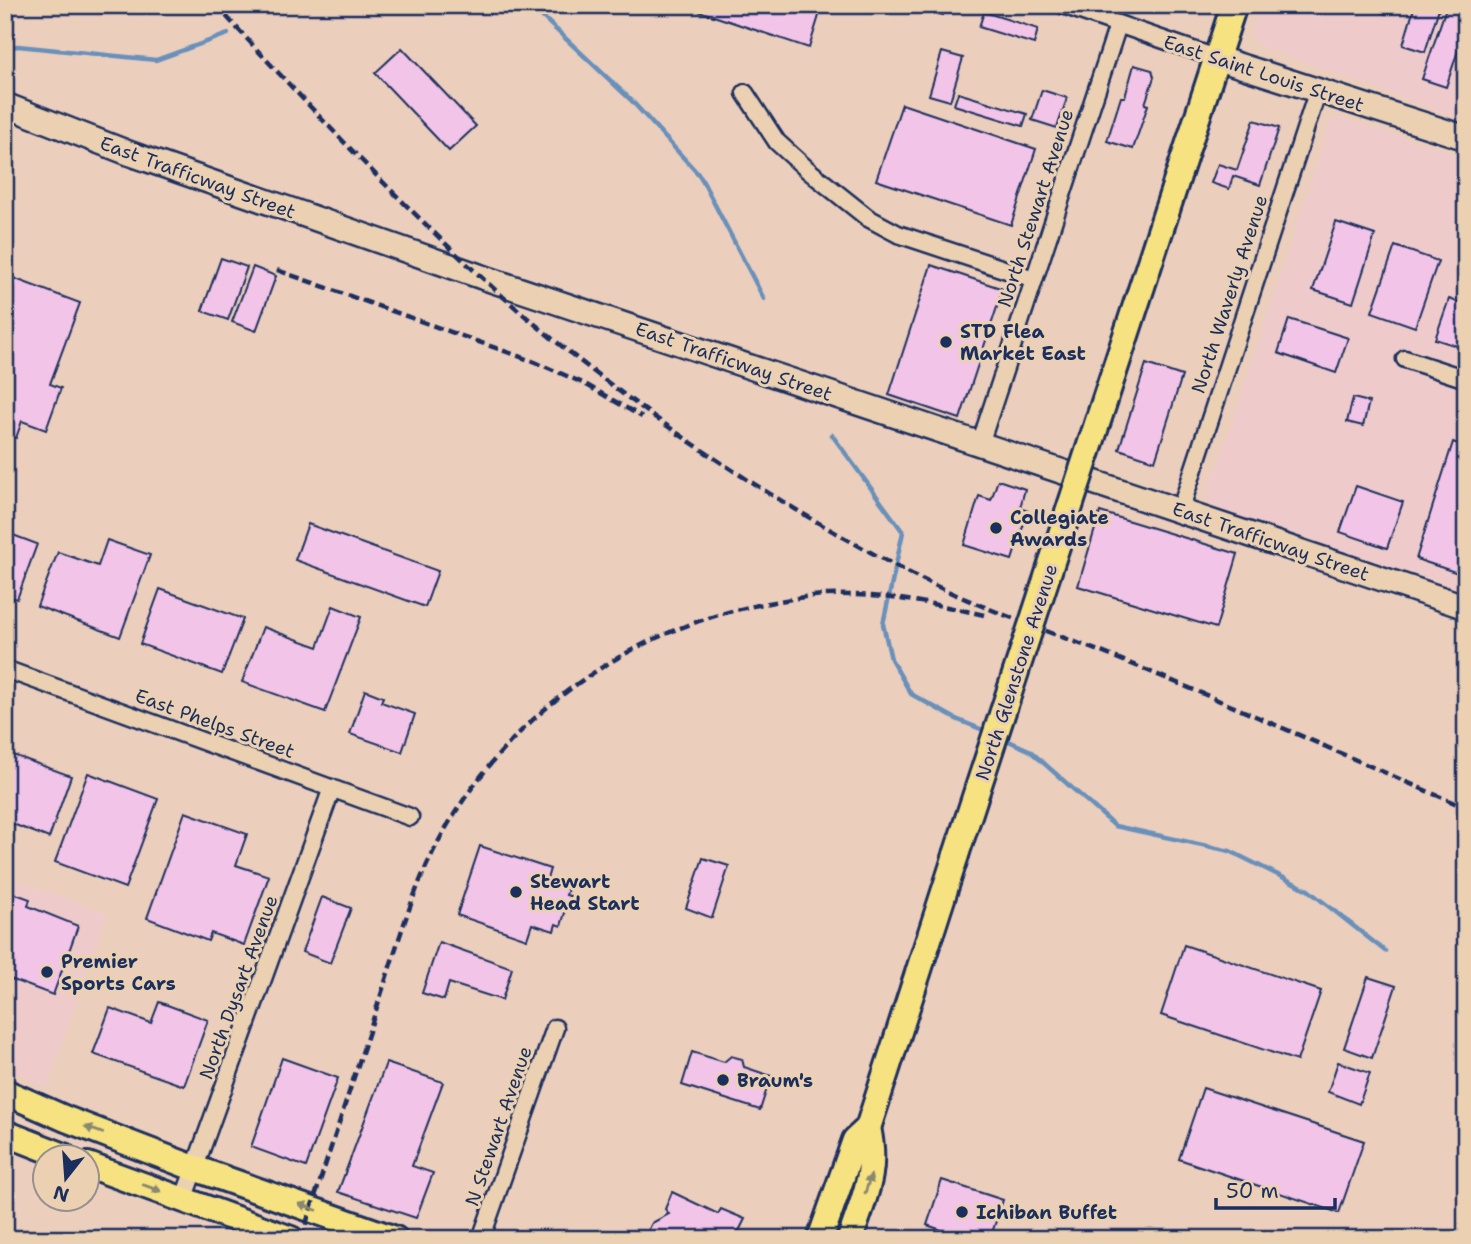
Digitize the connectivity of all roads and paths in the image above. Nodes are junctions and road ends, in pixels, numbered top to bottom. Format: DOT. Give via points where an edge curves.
graph roads {
  1 [pos="1063,5"];
  2 [pos="1234,5"];
  3 [pos="1118,24"];
  4 [pos="1216,58"];
  5 [pos="1318,90"];
  6 [pos="745,93"];
  7 [pos="5,105"];
  8 [pos="1466,138"];
  9 [pos="1034,279"];
  10 [pos="1405,359"];
  11 [pos="1466,379"];
  12 [pos="980,444"];
  13 [pos="1181,511"];
  14 [pos="1464,600"];
  15 [pos="5,669"];
  16 [pos="332,788"];
  17 [pos="410,817"];
  18 [pos="555,1028"];
  19 [pos="5,1092"];
  20 [pos="868,1128"];
  21 [pos="5,1133"];
  22 [pos="32,1144"];
  23 [pos="844,1166"];
  24 [pos="194,1168"];
  25 [pos="102,1170"];
  26 [pos="183,1200"];
  27 [pos="291,1239"];
  28 [pos="395,1239"];
  29 [pos="481,1239"];
  30 [pos="803,1239"];
  31 [pos="820,1239"];
  32 [pos="850,1239"];
  1 -- 3 [label="street, East Saint Louis Street"];
  2 -- 4 [label="main road, North Glenstone Avenue"];
  3 -- 4 [label="street, East Saint Louis Street"];
  3 -- 9 [label="street, North Stewart Avenue"];
  4 -- 5 [label="main road, East Saint Louis Street"];
  4 -- 20 [label="main road, North Glenstone Avenue, bridge"];
  5 -- 8 [label="main road, East Saint Louis Street"];
  5 -- 13 [label="street, North Waverly Avenue"];
  6 -- 9 [label="street" via="777,142 867,218 898,234"];
  7 -- 12 [label="main road, East Trafficway Street" via="298,213"];
  9 -- 12 [label="street, North Stewart Avenue"];
  10 -- 11 [label="street"];
  12 -- 13 [label="main road, East Trafficway Street"];
  13 -- 14 [label="main road, East Trafficway Street"];
  15 -- 16 [label="street, East Phelps Street"];
  16 -- 17 [label="street, East Phelps Street"];
  16 -- 24 [label="street, North Dysart Avenue"];
  18 -- 29 [label="street, N Stewart Avenue"];
  24 -- 19 [label="main road, one-way"];
  20 -- 23 [label="main road, North Glenstone Avenue" via="855,1140"];
  32 -- 20 [label="main road, North Glenstone Avenue, one-way" via="872,1170"];
  21 -- 22 [label="main road"];
  23 -- 30 [label="main road" via="818,1205"];
  23 -- 31 [label="main road, North Glenstone Avenue"];
  24 -- 26 [label="street, North Dysart Avenue"];
  28 -- 24 [label="main road, one-way"];
  25 -- 26 [label="main road, one-way"];
  26 -- 27 [label="main road"];
}
